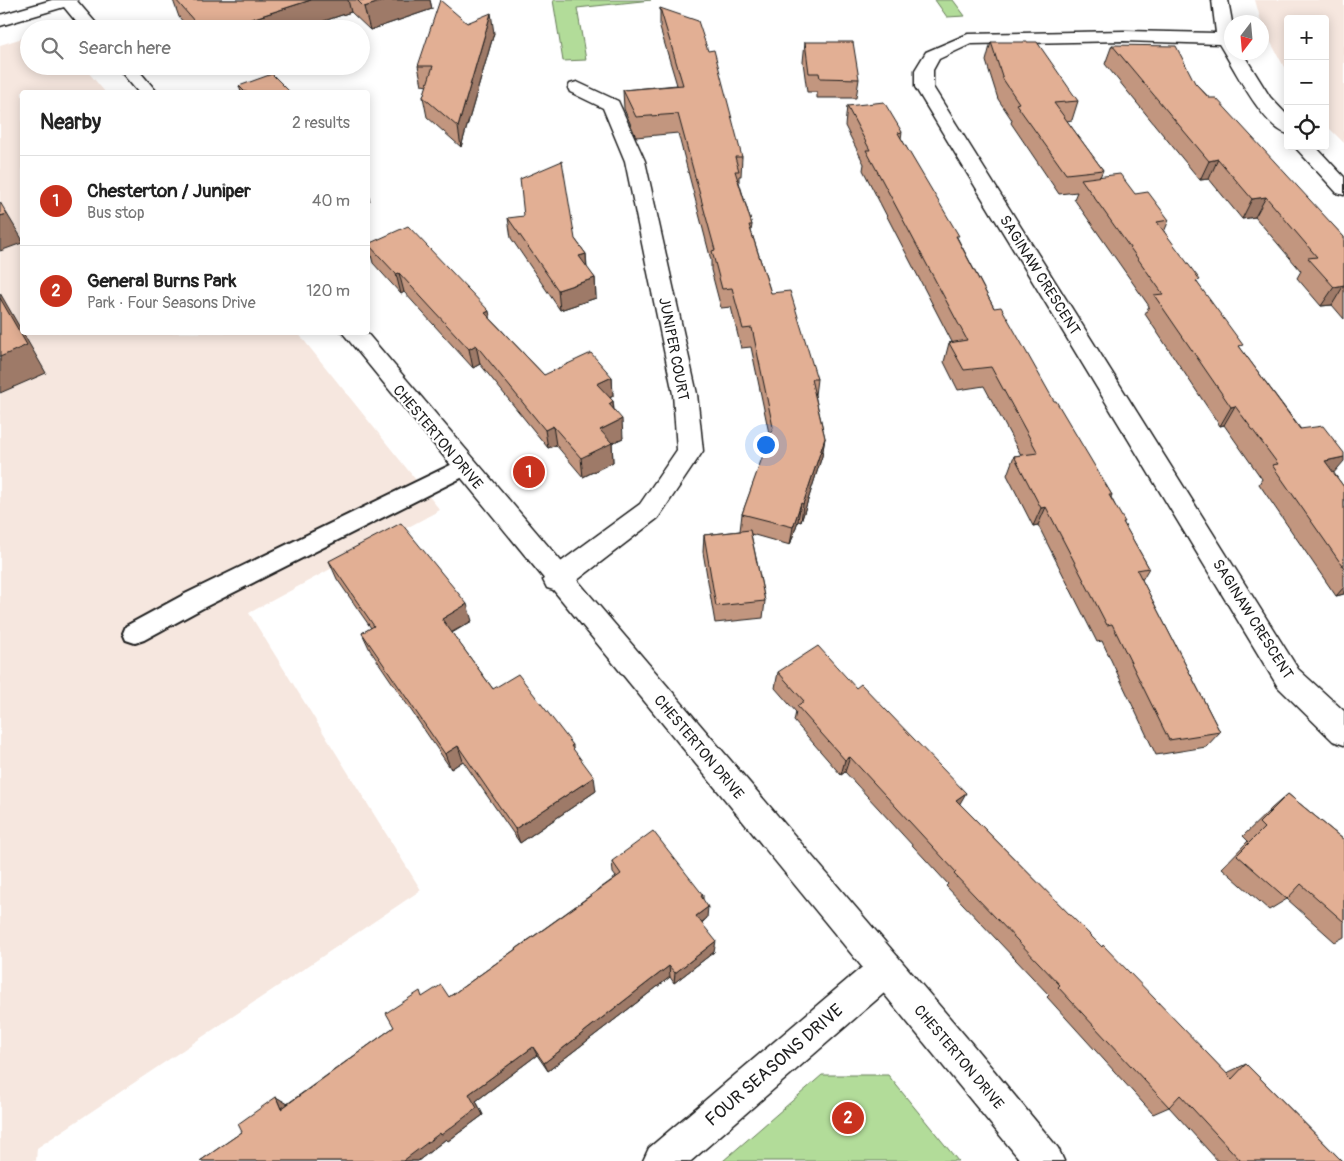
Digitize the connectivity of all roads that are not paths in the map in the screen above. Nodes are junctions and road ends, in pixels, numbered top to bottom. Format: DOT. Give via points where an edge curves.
graph roads {
  1 [pos="68,0"];
  2 [pos="1220,0"];
  3 [pos="1224,19"];
  4 [pos="85,20"];
  5 [pos="0,21"];
  6 [pos="1224,46"];
  7 [pos="1238,60"];
  8 [pos="133,75"];
  9 [pos="577,88"];
  10 [pos="146,90"];
  11 [pos="1284,124"];
  12 [pos="1308,150"];
  13 [pos="1344,189"];
  14 [pos="355,335"];
  15 [pos="463,467"];
  16 [pos="557,580"];
  17 [pos="135,633"];
  18 [pos="1344,731"];
  19 [pos="886,969"];
  20 [pos="662,1161"];
  21 [pos="1045,1161"];
  1 -- 4 [label="street"];
  1 -- 5 [label="street"];
  2 -- 3 [label="street"];
  6 -- 18 [label="street, SAGINAW CRESCENT" via="1124,36 968,39 932,56 924,70 924,88 1288,678"];
  7 -- 11 [label="street" via="1262,100"];
  8 -- 10 [label="street"];
  9 -- 16 [label="street, JUNIPER COURT" via="611,105 635,161 685,394 690,451 649,511"];
  12 -- 13 [label="street"];
  14 -- 15 [label="street, CHESTERTON DRIVE"];
  15 -- 16 [label="street, CHESTERTON DRIVE"];
  15 -- 17 [label="lane"];
  16 -- 19 [label="street, CHESTERTON DRIVE"];
  19 -- 20 [label="street, FOUR SEASONS DRIVE"];
  19 -- 21 [label="street, CHESTERTON DRIVE"];
}
